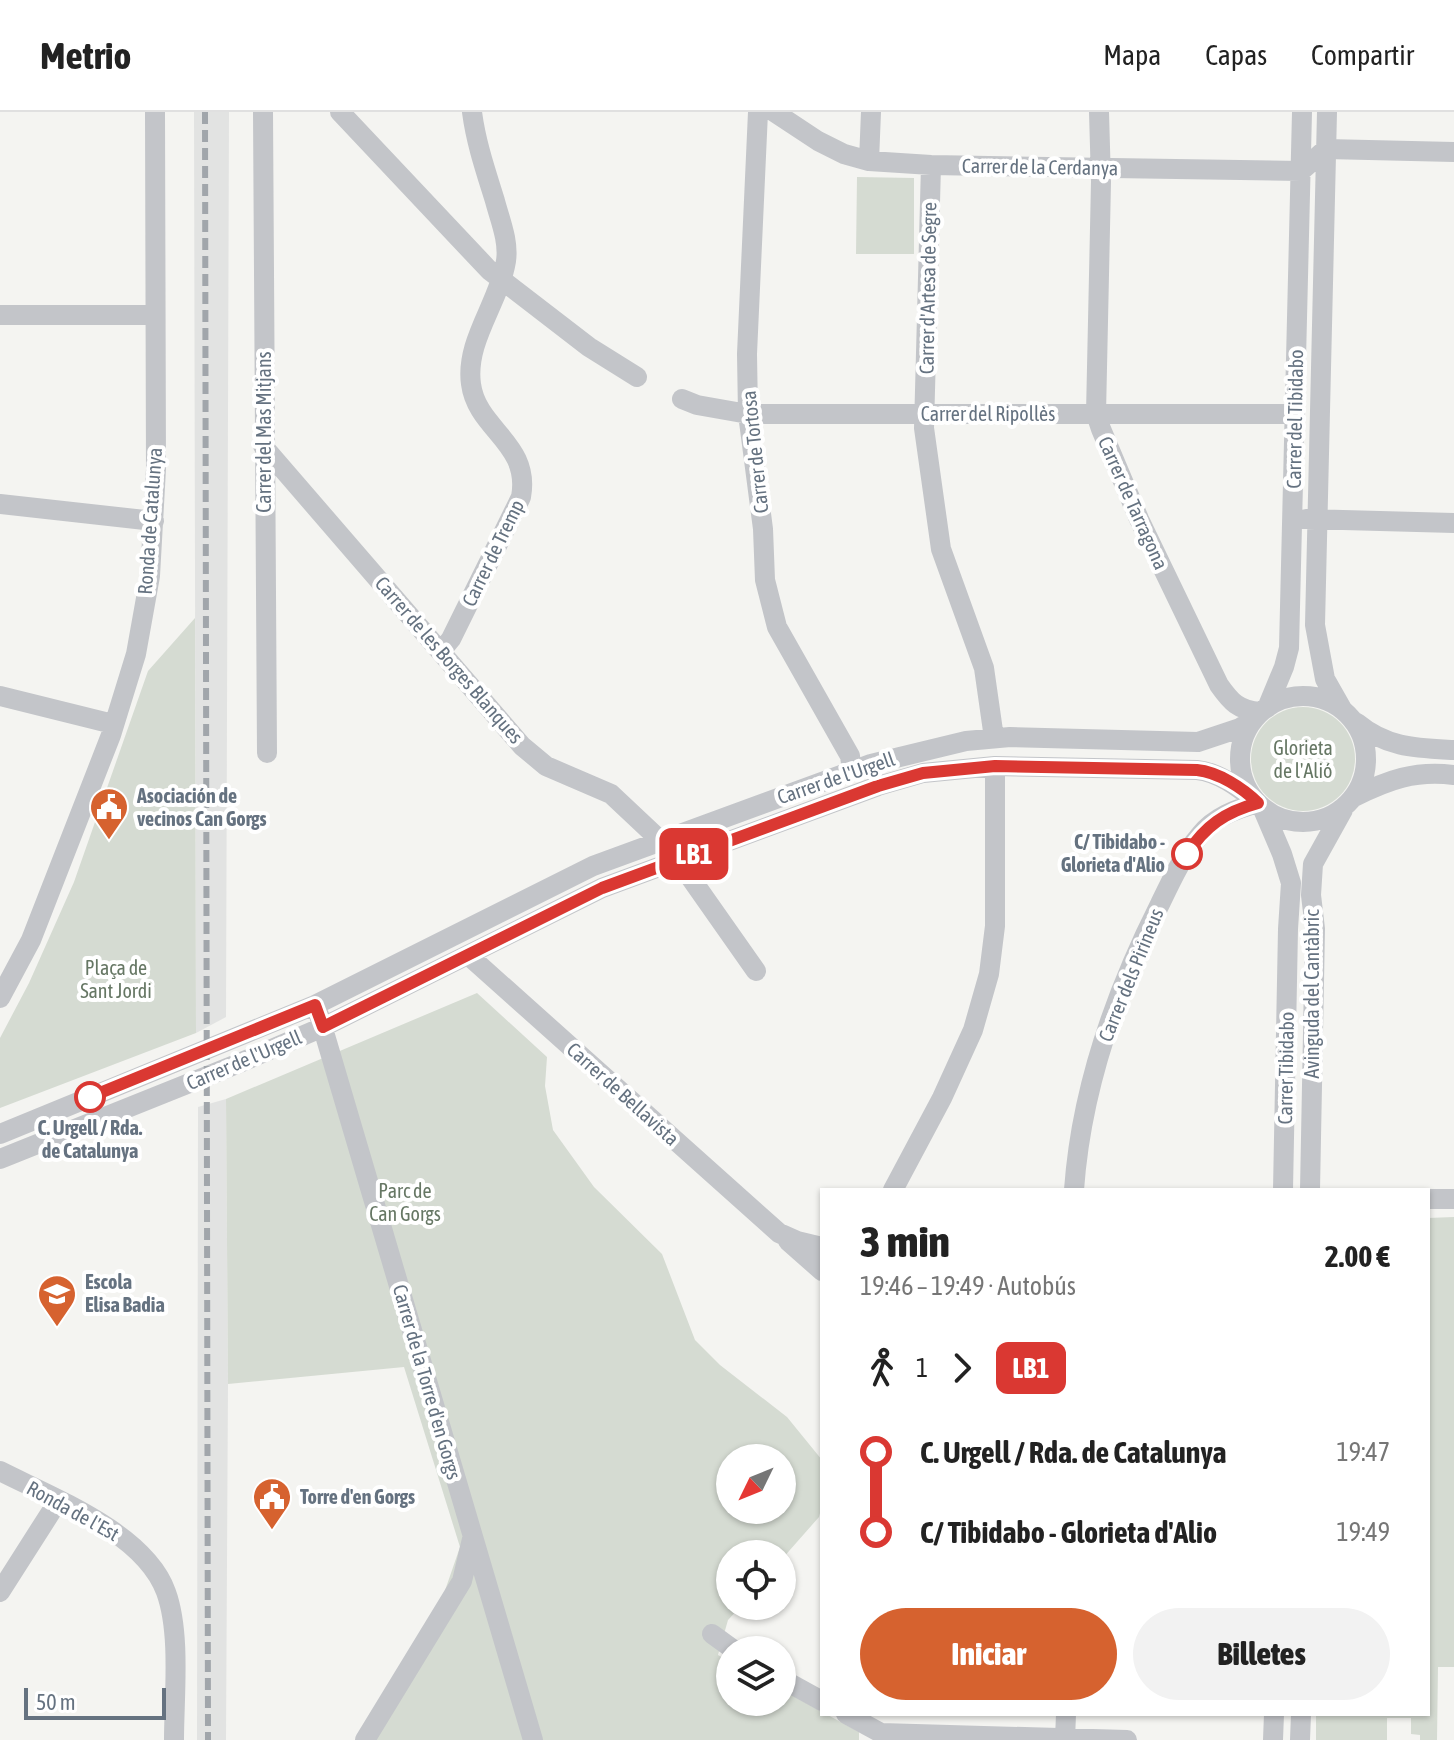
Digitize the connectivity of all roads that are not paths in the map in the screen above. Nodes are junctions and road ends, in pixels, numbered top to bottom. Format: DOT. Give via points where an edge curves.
graph roads {
  1 [pos="155,112"];
  2 [pos="263,112"];
  3 [pos="340,112"];
  4 [pos="472,112"];
  5 [pos="758,112"];
  6 [pos="774,112"];
  7 [pos="871,112"];
  8 [pos="1099,112"];
  9 [pos="1327,112"];
  10 [pos="1302,119"];
  11 [pos="1454,152"];
  12 [pos="1314,160"];
  13 [pos="869,161"];
  14 [pos="931,165"];
  15 [pos="1101,168"];
  16 [pos="501,279"];
  17 [pos="0,315"];
  18 [pos="155,315"];
  19 [pos="637,377"];
  20 [pos="682,399"];
  21 [pos="748,414"];
  22 [pos="925,414"];
  23 [pos="1096,414"];
  24 [pos="1295,414"];
  25 [pos="263,446"];
  26 [pos="0,504"];
  27 [pos="1293,519"];
  28 [pos="1317,520"];
  29 [pos="154,521"];
  30 [pos="1454,523"];
  31 [pos="442,650"];
  32 [pos="0,696"];
  33 [pos="1260,713"];
  34 [pos="1348,715"];
  35 [pos="113,724"];
  36 [pos="994,738"];
  37 [pos="1454,750"];
  38 [pos="267,753"];
  39 [pos="995,766"];
  40 [pos="852,771"];
  41 [pos="1454,775"];
  42 [pos="1350,802"];
  43 [pos="1258,803"];
  44 [pos="661,841"];
  45 [pos="678,860"];
  46 [pos="468,955"];
  47 [pos="9,961"];
  48 [pos="756,971"];
  49 [pos="0,998"];
  50 [pos="315,1005"];
  51 [pos="323,1027"];
  52 [pos="0,1134"];
  53 [pos="0,1159"];
  54 [pos="894,1188"];
  55 [pos="1074,1188"];
  56 [pos="1283,1188"];
  57 [pos="1310,1188"];
  58 [pos="1430,1199"];
  59 [pos="1454,1199"];
  60 [pos="779,1233"];
  61 [pos="820,1247"];
  62 [pos="820,1269"];
  63 [pos="0,1471"];
  64 [pos="58,1501"];
  65 [pos="473,1535"];
  66 [pos="0,1592"];
  67 [pos="446,1610"];
  68 [pos="499,1621"];
  69 [pos="712,1634"];
  70 [pos="716,1637"];
  71 [pos="796,1687"];
  72 [pos="820,1700"];
  73 [pos="851,1716"];
  74 [pos="1066,1716"];
  75 [pos="1274,1716"];
  76 [pos="1301,1716"];
  77 [pos="882,1729"];
  78 [pos="1065,1739"];
  79 [pos="174,1740"];
  80 [pos="365,1740"];
  81 [pos="533,1740"];
  82 [pos="1127,1740"];
  83 [pos="1273,1740"];
  84 [pos="1300,1740"];
  1 -- 18 [label="street, Ronda de Catalunya"];
  2 -- 25 [label="street, Carrer del Mas Mitjans"];
  3 -- 16 [label="street"];
  4 -- 16 [label="street" via="505,235"];
  5 -- 21 [label="street, Carrer de Tortosa"];
  6 -- 13 [label="street, Carrer de la Cerdanya" via="818,141"];
  7 -- 13 [label="street"];
  8 -- 15 [label="street, Carrer de Tarragona"];
  9 -- 12 [label="street, Carrer del Tibidabo"];
  10 -- 12 [label="street, Carrer del Tibidabo"];
  10 -- 12 [label="street, Carrer del Tibidabo" via="1313,141"];
  11 -- 12 [label="street, Carrer de la Cerdanya"];
  12 -- 15 [label="street, Carrer de la Cerdanya"];
  12 -- 24 [label="street, Carrer del Tibidabo"];
  12 -- 28 [label="street, Carrer del Tibidabo"];
  13 -- 14 [label="street, Carrer de la Cerdanya"];
  14 -- 15 [label="street, Carrer de la Cerdanya"];
  14 -- 22 [label="street, Carrer d'Artesa de Segre"];
  15 -- 23 [label="street, Carrer de Tarragona"];
  16 -- 19 [label="street"];
  16 -- 31 [label="street, Carrer de Tremp" via="473,353 470,382 475,402 515,453 524,481 521,497"];
  17 -- 18 [label="street"];
  18 -- 29 [label="street, Ronda de Catalunya"];
  20 -- 21 [label="street, Carrer del Ripollès"];
  21 -- 22 [label="street, Carrer del Ripollès"];
  21 -- 40 [label="street, Carrer de Tortosa" via="765,580 777,627 850,756"];
  22 -- 23 [label="street, Carrer del Ripollès"];
  22 -- 36 [label="street, Carrer d'Artesa de Segre" via="941,549 984,668"];
  23 -- 24 [label="street, Carrer del Ripollès"];
  23 -- 33 [label="street, Carrer de Tarragona" via="1139,519 1219,685 1232,703"];
  24 -- 27 [label="street, Carrer del Tibidabo"];
  25 -- 31 [label="street, Carrer de les Borges Blanques"];
  25 -- 38 [label="street, Carrer del Mas Mitjans"];
  26 -- 29 [label="street"];
  27 -- 28 [label="street"];
  27 -- 33 [label="street, Carrer del Tibidabo" via="1289,648"];
  28 -- 30 [label="street"];
  28 -- 34 [label="street, Carrer del Tibidabo" via="1315,625 1325,679"];
  29 -- 35 [label="street, Ronda de Catalunya" via="136,654"];
  31 -- 44 [label="street, Carrer de les Borges Blanques" via="534,757 611,794"];
  32 -- 35 [label="street"];
  33 -- 34 [label="street" via="1292,697 1309,696 1327,700"];
  33 -- 36 [label="street, Carrer de l'Urgell" via="1240,728 1198,742"];
  33 -- 43 [label="street" via="1240,751 1245,785"];
  34 -- 37 [label="street" via="1390,743 1417,750"];
  34 -- 42 [label="street" via="1363,739 1367,759"];
  35 -- 47 [label="street, Ronda de Catalunya" via="42,912"];
  36 -- 40 [label="street, Carrer de l'Urgell" via="917,751"];
  39 -- 43 [label="street, Carrer de l'Urgell" via="1205,771"];
  39 -- 45 [label="street, Carrer de l'Urgell" via="923,773 878,786"];
  39 -- 54 [label="street" via="995,926 989,974 973,1030"];
  40 -- 44 [label="street, Carrer de l'Urgell"];
  41 -- 42 [label="street" via="1406,775"];
  42 -- 43 [label="street" via="1330,817 1304,822 1278,817"];
  42 -- 57 [label="street, Avinguda del Cantàbric" via="1313,864"];
  43 -- 55 [label="street, Carrer dels Pirineus" via="1218,818 1200,834 1140,944 1085,1105"];
  43 -- 56 [label="street, Carrer Tibidabo" via="1287,867 1292,896"];
  44 -- 50 [label="street, Carrer de l'Urgell" via="576,874"];
  45 -- 46 [label="street, Carrer de l'Urgell" via="587,895"];
  45 -- 48 [label="street"];
  46 -- 51 [label="street, Carrer de l'Urgell"];
  46 -- 60 [label="street, Carrer de Bellavista"];
  47 -- 49 [label="street, Ronda de Catalunya"];
  50 -- 51 [label="street, Carrer de la Torre d'en Gorgs"];
  50 -- 52 [label="street, Carrer de l'Urgell"];
  51 -- 53 [label="street, Carrer de l'Urgell"];
  51 -- 65 [label="street, Carrer de la Torre d'en Gorgs"];
  58 -- 59 [label="street"];
  60 -- 61 [label="street, Carrer de Bellavista"];
  60 -- 62 [label="street, Carrer de Bellavista"];
  63 -- 64 [label="street, Ronda de l'Est"];
  64 -- 66 [label="street"];
  64 -- 79 [label="street, Ronda de l'Est" via="108,1526 143,1556 166,1592 175,1639"];
  65 -- 67 [label="street, Carrer de la Torre d'en Gorgs" via="462,1581"];
  65 -- 68 [label="street"];
  67 -- 68 [label="street" via="470,1592"];
  67 -- 80 [label="street, Carrer de la Torre d'en Gorgs"];
  68 -- 81 [label="street"];
  69 -- 70 [label="street"];
  71 -- 72 [label="street"];
  73 -- 77 [label="street"];
  74 -- 78 [label="street"];
  75 -- 83 [label="street"];
  76 -- 84 [label="street"];
  77 -- 78 [label="street"];
  78 -- 82 [label="street"];
}
